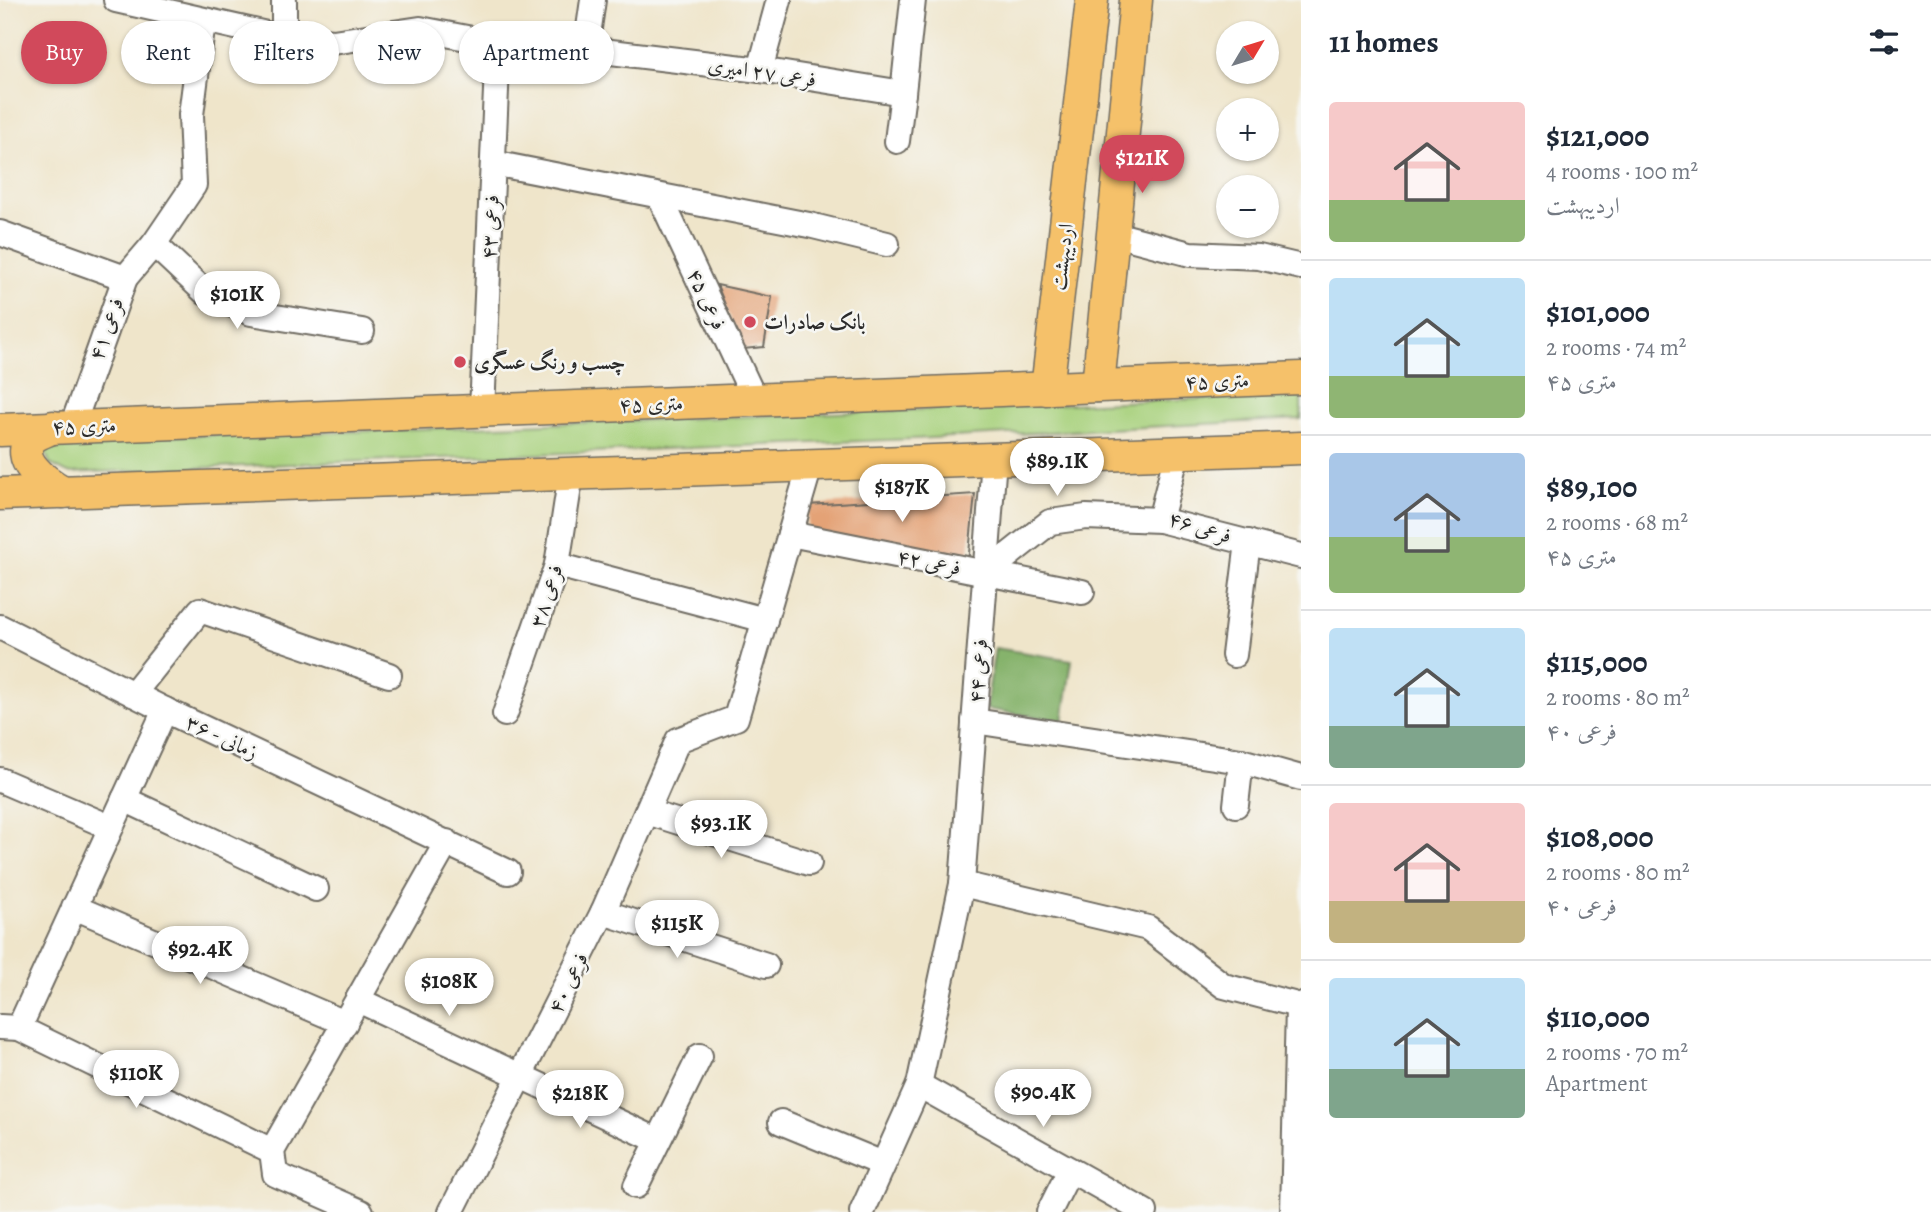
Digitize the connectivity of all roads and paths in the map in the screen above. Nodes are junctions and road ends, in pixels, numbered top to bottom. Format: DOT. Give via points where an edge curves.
graph roads {
  1 [pos="116,0"];
  2 [pos="284,0"];
  3 [pos="593,0"];
  4 [pos="779,0"];
  5 [pos="913,0"];
  6 [pos="1092,0"];
  7 [pos="1136,0"];
  8 [pos="199,21"];
  9 [pos="284,21"];
  10 [pos="590,21"];
  11 [pos="459,36"];
  12 [pos="339,41"];
  13 [pos="614,52"];
  14 [pos="760,70"];
  15 [pos="195,84"];
  16 [pos="496,84"];
  17 [pos="903,93"];
  18 [pos="897,141"];
  19 [pos="493,163"];
  20 [pos="660,197"];
  21 [pos="0,233"];
  22 [pos="1111,233"];
  23 [pos="154,244"];
  24 [pos="887,244"];
  25 [pos="1301,267"];
  26 [pos="125,278"];
  27 [pos="1054,326"];
  28 [pos="1104,330"];
  29 [pos="362,331"];
  30 [pos="1301,378"];
  31 [pos="1098,386"];
  32 [pos="1046,389"];
  33 [pos="755,400"];
  34 [pos="482,411"];
  35 [pos="63,427"];
  36 [pos="0,429"];
  37 [pos="1301,449"];
  38 [pos="1177,453"];
  39 [pos="994,459"];
  40 [pos="810,466"];
  41 [pos="571,474"];
  42 [pos="63,492"];
  43 [pos="0,494"];
  44 [pos="1160,520"];
  45 [pos="790,534"];
  46 [pos="1248,542"];
  47 [pos="1301,556"];
  48 [pos="557,565"];
  49 [pos="986,573"];
  50 [pos="1082,592"];
  51 [pos="765,620"];
  52 [pos="0,627"];
  53 [pos="1234,656"];
  54 [pos="389,675"];
  55 [pos="133,694"];
  56 [pos="165,710"];
  57 [pos="505,714"];
  58 [pos="974,721"];
  59 [pos="1241,761"];
  60 [pos="1301,778"];
  61 [pos="0,780"];
  62 [pos="124,799"];
  63 [pos="1236,805"];
  64 [pos="647,812"];
  65 [pos="110,827"];
  66 [pos="447,842"];
  67 [pos="809,863"];
  68 [pos="508,872"];
  69 [pos="962,884"];
  70 [pos="316,889"];
  71 [pos="74,907"];
  72 [pos="603,912"];
  73 [pos="766,965"];
  74 [pos="358,1000"];
  75 [pos="1300,1006"];
  76 [pos="345,1023"];
  77 [pos="10,1028"];
  78 [pos="700,1056"];
  79 [pos="521,1078"];
  80 [pos="919,1085"];
  81 [pos="781,1122"];
  82 [pos="657,1140"];
  83 [pos="272,1151"];
  84 [pos="883,1164"];
  85 [pos="1070,1170"];
  86 [pos="636,1186"];
  87 [pos="361,1212"];
  88 [pos="451,1212"];
  89 [pos="862,1212"];
  90 [pos="1049,1212"];
  91 [pos="1145,1212"];
  92 [pos="1293,1212"];
  1 -- 8 [label="street, فرعی ۲۷ امیری"];
  2 -- 9 [label="street"];
  3 -- 10 [label="street"];
  4 -- 14 [label="street"];
  5 -- 17 [label="street"];
  6 -- 27 [label="main road, اردیبهشت"];
  7 -- 22 [label="main road"];
  11 -- 12 [label="street, فرعی ۲۷ امیری" via="420,29"];
  13 -- 14 [label="street, فرعی ۲۷ امیری"];
  14 -- 17 [label="street, فرعی ۲۷ امیری"];
  15 -- 23 [label="street" via="191,115 194,185"];
  16 -- 19 [label="street, فرعی ۴۳"];
  17 -- 18 [label="street"];
  19 -- 20 [label="street"];
  19 -- 34 [label="street, فرعی ۴۳"];
  20 -- 24 [label="street"];
  20 -- 33 [label="street, فرعی ۴۵"];
  21 -- 26 [label="street, فرعی ۴۱"];
  22 -- 25 [label="street" via="1190,254 1259,257"];
  22 -- 28 [label="main road"];
  23 -- 26 [label="street"];
  23 -- 29 [label="street" via="206,293 251,313"];
  26 -- 35 [label="street, فرعی ۴۱"];
  27 -- 28 [label="main road"];
  27 -- 32 [label="main road, اردیبهشت"];
  28 -- 31 [label="main road"];
  30 -- 31 [label="main road, ۴۵ متری"];
  31 -- 32 [label="main road, ۴۵ متری"];
  32 -- 33 [label="main road, ۴۵ متری"];
  33 -- 34 [label="main road, ۴۵ متری"];
  34 -- 35 [label="main road, ۴۵ متری"];
  35 -- 36 [label="main road, ۴۵ متری"];
  35 -- 42 [label="main road" via="33,437 27,448 30,467"];
  37 -- 38 [label="main road"];
  38 -- 39 [label="main road"];
  38 -- 44 [label="street, فرعی ۴۶"];
  39 -- 40 [label="main road"];
  39 -- 49 [label="street, فرعی ۴۴"];
  40 -- 41 [label="main road"];
  40 -- 45 [label="street, فرعی ۴۰"];
  41 -- 42 [label="main road"];
  41 -- 48 [label="street, فرعی ۳۸"];
  42 -- 43 [label="main road"];
  44 -- 46 [label="street, فرعی ۴۶"];
  44 -- 49 [label="street" via="1086,517 1050,522"];
  45 -- 49 [label="street, فرعی ۴۲"];
  45 -- 51 [label="street, فرعی ۴۰"];
  46 -- 47 [label="street, فرعی ۴۶"];
  46 -- 53 [label="street"];
  48 -- 51 [label="street"];
  48 -- 57 [label="street, فرعی ۳۸"];
  49 -- 50 [label="street, فرعی ۴۲"];
  49 -- 58 [label="street, فرعی ۴۴"];
  51 -- 64 [label="street, فرعی ۴۰" via="736,718 678,740"];
  52 -- 55 [label="street, ۳۶ - زمانی"];
  54 -- 55 [label="street" via="200,610"];
  55 -- 56 [label="street, ۳۶ - زمانی"];
  56 -- 62 [label="street"];
  56 -- 66 [label="street, ۳۶ - زمانی"];
  58 -- 59 [label="street"];
  58 -- 69 [label="street, فرعی ۴۴"];
  59 -- 60 [label="street"];
  59 -- 63 [label="street"];
  61 -- 65 [label="street"];
  62 -- 65 [label="street"];
  62 -- 70 [label="street"];
  64 -- 67 [label="street"];
  64 -- 72 [label="street, فرعی ۴۰"];
  65 -- 71 [label="street"];
  66 -- 68 [label="street, ۳۶ - زمانی"];
  66 -- 74 [label="street"];
  69 -- 75 [label="street" via="1148,928 1224,986"];
  69 -- 80 [label="street, فرعی ۴۴"];
  71 -- 76 [label="street"];
  71 -- 77 [label="street"];
  72 -- 73 [label="street"];
  72 -- 79 [label="street, فرعی ۴۰"];
  74 -- 76 [label="street"];
  74 -- 79 [label="street"];
  75 -- 92 [label="street"];
  76 -- 83 [label="street"];
  77 -- 83 [label="street"];
  78 -- 82 [label="street"];
  79 -- 82 [label="street"];
  79 -- 88 [label="street, فرعی ۴۰"];
  80 -- 84 [label="street, فرعی ۴۴"];
  80 -- 85 [label="street"];
  81 -- 84 [label="street"];
  82 -- 86 [label="street"];
  83 -- 87 [label="street" via="275,1174"];
  84 -- 89 [label="street, فرعی ۴۴"];
  85 -- 90 [label="street"];
  85 -- 91 [label="street"];
}
